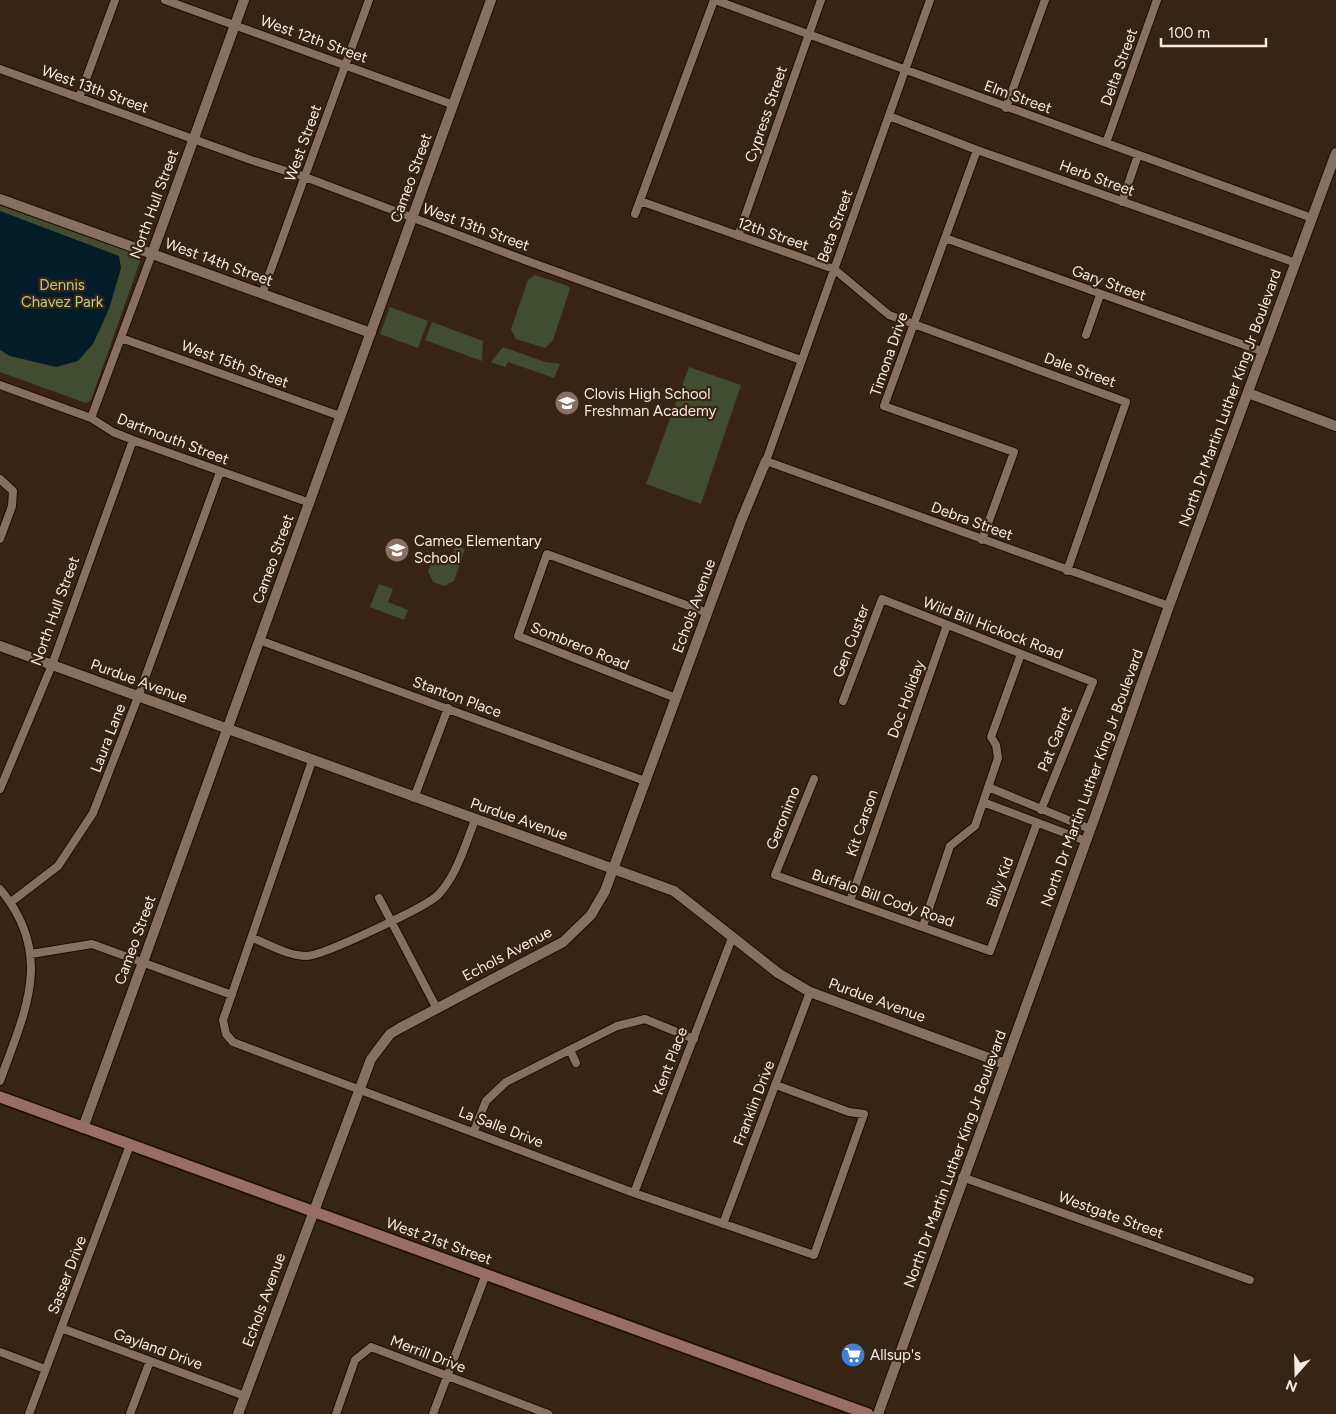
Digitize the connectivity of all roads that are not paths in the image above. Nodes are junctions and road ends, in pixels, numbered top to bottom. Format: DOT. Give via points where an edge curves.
graph roads {
  1 [pos="115,0"];
  2 [pos="165,0"];
  3 [pos="244,0"];
  4 [pos="369,0"];
  5 [pos="491,0"];
  6 [pos="715,0"];
  7 [pos="821,0"];
  8 [pos="930,0"];
  9 [pos="1045,0"];
  10 [pos="1157,0"];
  11 [pos="235,25"];
  12 [pos="809,35"];
  13 [pos="345,65"];
  14 [pos="0,70"];
  15 [pos="906,71"];
  16 [pos="79,98"];
  17 [pos="454,105"];
  18 [pos="1006,108"];
  19 [pos="889,116"];
  20 [pos="193,140"];
  21 [pos="1106,143"];
  22 [pos="977,150"];
  23 [pos="1336,153"];
  24 [pos="1138,155"];
  25 [pos="1333,174"];
  26 [pos="305,177"];
  27 [pos="0,199"];
  28 [pos="640,201"];
  29 [pos="1122,202"];
  30 [pos="635,214"];
  31 [pos="1312,218"];
  32 [pos="412,219"];
  33 [pos="738,236"];
  34 [pos="945,238"];
  35 [pos="152,254"];
  36 [pos="1296,263"];
  37 [pos="834,269"];
  38 [pos="262,294"];
  39 [pos="1100,295"];
  40 [pos="913,325"];
  41 [pos="371,333"];
  42 [pos="1086,335"];
  43 [pos="121,338"];
  44 [pos="1264,352"];
  45 [pos="801,360"];
  46 [pos="0,385"];
  47 [pos="1248,393"];
  48 [pos="340,416"];
  49 [pos="91,418"];
  50 [pos="1336,426"];
  51 [pos="133,440"];
  52 [pos="766,461"];
  53 [pos="220,472"];
  54 [pos="0,479"];
  55 [pos="310,503"];
  56 [pos="0,539"];
  57 [pos="982,540"];
  58 [pos="1067,571"];
  59 [pos="889,602"];
  60 [pos="1169,606"];
  61 [pos="708,612"];
  62 [pos="947,625"];
  63 [pos="259,640"];
  64 [pos="0,646"];
  65 [pos="1021,654"];
  66 [pos="52,665"];
  67 [pos="1088,680"];
  68 [pos="138,698"];
  69 [pos="676,698"];
  70 [pos="842,700"];
  71 [pos="448,708"];
  72 [pos="227,729"];
  73 [pos="312,761"];
  74 [pos="814,779"];
  75 [pos="645,781"];
  76 [pos="891,783"];
  77 [pos="988,787"];
  78 [pos="0,789"];
  79 [pos="414,798"];
  80 [pos="983,802"];
  81 [pos="1042,810"];
  82 [pos="475,820"];
  83 [pos="1037,823"];
  84 [pos="1090,829"];
  85 [pos="1086,841"];
  86 [pos="614,868"];
  87 [pos="778,868"];
  88 [pos="0,889"];
  89 [pos="379,898"];
  90 [pos="850,901"];
  91 [pos="11,902"];
  92 [pos="391,921"];
  93 [pos="923,926"];
  94 [pos="253,938"];
  95 [pos="732,938"];
  96 [pos="990,950"];
  97 [pos="31,954"];
  98 [pos="143,962"];
  99 [pos="810,992"];
  100 [pos="232,995"];
  101 [pos="436,1008"];
  102 [pos="694,1039"];
  103 [pos="570,1050"];
  104 [pos="576,1063"];
  105 [pos="1005,1064"];
  106 [pos="0,1081"];
  107 [pos="776,1085"];
  108 [pos="358,1089"];
  109 [pos="0,1097"];
  110 [pos="83,1128"];
  111 [pos="474,1132"];
  112 [pos="130,1145"];
  113 [pos="962,1177"];
  114 [pos="634,1193"];
  115 [pos="312,1211"];
  116 [pos="723,1224"];
  117 [pos="486,1274"];
  118 [pos="1250,1280"];
  119 [pos="61,1328"];
  120 [pos="0,1352"];
  121 [pos="150,1362"];
  122 [pos="45,1369"];
  123 [pos="448,1377"];
  124 [pos="245,1396"];
  125 [pos="29,1414"];
  126 [pos="130,1414"];
  127 [pos="238,1414"];
  128 [pos="336,1414"];
  129 [pos="433,1414"];
  130 [pos="548,1414"];
  131 [pos="868,1414"];
  132 [pos="878,1414"];
  1 -- 16 [label="street"];
  2 -- 11 [label="street, West 12th Street"];
  3 -- 11 [label="street, North Hull Street"];
  4 -- 13 [label="street, West Street"];
  5 -- 17 [label="street, Cameo Street"];
  6 -- 12 [label="street, Elm Street"];
  6 -- 28 [label="street"];
  7 -- 12 [label="street, Cypress Street"];
  8 -- 15 [label="street, Beta Street"];
  9 -- 18 [label="street"];
  10 -- 21 [label="street, Delta Street"];
  11 -- 13 [label="street, West 12th Street"];
  11 -- 20 [label="street, North Hull Street"];
  12 -- 15 [label="street, Elm Street"];
  12 -- 33 [label="street, Cypress Street"];
  13 -- 17 [label="street, West 12th Street"];
  13 -- 26 [label="street, West Street"];
  14 -- 16 [label="street, West 13th Street"];
  15 -- 18 [label="street, Elm Street"];
  15 -- 19 [label="street, Beta Street"];
  16 -- 20 [label="street, West 13th Street"];
  17 -- 32 [label="street, Cameo Street"];
  18 -- 21 [label="street, Elm Street"];
  19 -- 22 [label="street, Herb Street"];
  19 -- 37 [label="street, Beta Street"];
  20 -- 26 [label="street, West 13th Street"];
  20 -- 35 [label="street, North Hull Street"];
  21 -- 24 [label="street, Elm Street"];
  22 -- 29 [label="street, Herb Street"];
  22 -- 34 [label="street, Timona Drive"];
  23 -- 25 [label="street, North Dr Martin Luther King Jr Boulevard"];
  24 -- 29 [label="street"];
  24 -- 31 [label="street, Elm Street"];
  25 -- 31 [label="street, North Dr Martin Luther King Jr Boulevard"];
  26 -- 32 [label="street, West 13th Street"];
  26 -- 38 [label="street, West Street"];
  27 -- 35 [label="street, West 14th Street"];
  28 -- 30 [label="street"];
  28 -- 33 [label="street, 12th Street"];
  29 -- 36 [label="street, Herb Street"];
  31 -- 36 [label="street, North Dr Martin Luther King Jr Boulevard"];
  32 -- 41 [label="street, Cameo Street"];
  32 -- 45 [label="street, West 13th Street"];
  33 -- 37 [label="street, 12th Street"];
  34 -- 39 [label="street, Gary Street"];
  34 -- 40 [label="street, Timona Drive"];
  35 -- 38 [label="street, West 14th Street"];
  35 -- 43 [label="street, North Hull Street"];
  36 -- 44 [label="street, North Dr Martin Luther King Jr Boulevard"];
  37 -- 40 [label="street, 12th Street" via="889,315"];
  37 -- 45 [label="street, Beta Street"];
  38 -- 41 [label="street, West 14th Street"];
  39 -- 42 [label="street"];
  39 -- 44 [label="street, Gary Street"];
  40 -- 57 [label="street, Timona Drive" via="884,406 1014,452"];
  40 -- 58 [label="street, Dale Street" via="1126,402"];
  41 -- 48 [label="street, Cameo Street"];
  43 -- 48 [label="street, West 15th Street"];
  43 -- 49 [label="street, North Hull Street"];
  44 -- 47 [label="street, North Dr Martin Luther King Jr Boulevard"];
  45 -- 52 [label="street, Beta Street"];
  46 -- 49 [label="street, Dartmouth Street"];
  47 -- 50 [label="street"];
  47 -- 60 [label="street, North Dr Martin Luther King Jr Boulevard"];
  48 -- 55 [label="street, Cameo Street"];
  49 -- 51 [label="street, Dartmouth Street"];
  51 -- 53 [label="street, Dartmouth Street"];
  51 -- 66 [label="street, North Hull Street"];
  52 -- 57 [label="street, Debra Street"];
  52 -- 61 [label="street, Echols Avenue"];
  53 -- 55 [label="street, Dartmouth Street"];
  53 -- 68 [label="street, Laura Lane"];
  54 -- 56 [label="street" via="13,491 12,506"];
  55 -- 63 [label="street, Cameo Street"];
  57 -- 58 [label="street, Debra Street"];
  58 -- 60 [label="street, Debra Street"];
  59 -- 62 [label="street, Wild Bill Hickock Road"];
  59 -- 70 [label="street, Gen Custer" via="882,599"];
  60 -- 84 [label="street, North Dr Martin Luther King Jr Boulevard"];
  61 -- 69 [label="street, Echols Avenue"];
  61 -- 69 [label="street, Sombrero Road" via="547,554 518,636"];
  62 -- 65 [label="street, Wild Bill Hickock Road"];
  62 -- 76 [label="street, Doc Holiday"];
  63 -- 71 [label="street, Stanton Place"];
  63 -- 72 [label="street, Cameo Street"];
  64 -- 66 [label="street, Purdue Avenue"];
  65 -- 67 [label="street, Wild Bill Hickock Road"];
  65 -- 77 [label="street" via="990,736 996,745 998,758"];
  66 -- 68 [label="street, Purdue Avenue"];
  66 -- 78 [label="street, North Hull Street"];
  67 -- 81 [label="street, Pat Garret" via="1093,682"];
  68 -- 72 [label="street, Purdue Avenue"];
  68 -- 91 [label="street, Laura Lane" via="93,813 58,866"];
  69 -- 75 [label="street, Echols Avenue"];
  71 -- 75 [label="street, Stanton Place"];
  71 -- 79 [label="street"];
  72 -- 73 [label="street, Purdue Avenue"];
  72 -- 98 [label="street, Cameo Street"];
  73 -- 79 [label="street, Purdue Avenue"];
  73 -- 94 [label="street, La Salle Drive"];
  74 -- 87 [label="street, Geronimo"];
  75 -- 86 [label="street, Echols Avenue"];
  76 -- 90 [label="street, Kit Carson"];
  77 -- 80 [label="street"];
  77 -- 81 [label="street"];
  79 -- 82 [label="street, Purdue Avenue"];
  80 -- 83 [label="street"];
  80 -- 93 [label="street" via="975,826 950,846"];
  81 -- 84 [label="street"];
  82 -- 86 [label="street, Purdue Avenue"];
  82 -- 92 [label="street" via="456,870 437,896"];
  83 -- 85 [label="street"];
  83 -- 96 [label="street, Billy Kid"];
  84 -- 85 [label="street, North Dr Martin Luther King Jr Boulevard"];
  85 -- 105 [label="street, North Dr Martin Luther King Jr Boulevard"];
  86 -- 95 [label="street, Purdue Avenue" via="674,891"];
  86 -- 101 [label="street, Echols Avenue" via="591,915 563,942"];
  87 -- 90 [label="street, Buffalo Bill Cody Road" via="775,876"];
  88 -- 91 [label="street"];
  89 -- 92 [label="street"];
  90 -- 93 [label="street, Buffalo Bill Cody Road"];
  91 -- 97 [label="street"];
  92 -- 94 [label="street" via="314,955 295,954"];
  92 -- 101 [label="street"];
  93 -- 96 [label="street, Buffalo Bill Cody Road"];
  94 -- 100 [label="street, La Salle Drive"];
  95 -- 99 [label="street, Purdue Avenue" via="778,974"];
  95 -- 102 [label="street, Kent Place"];
  97 -- 98 [label="street" via="92,944"];
  97 -- 106 [label="street" via="28,1003"];
  98 -- 100 [label="street"];
  98 -- 110 [label="street, Cameo Street"];
  99 -- 105 [label="street, Purdue Avenue"];
  99 -- 107 [label="street, Franklin Drive"];
  100 -- 108 [label="street, La Salle Drive" via="223,1020 226,1034 233,1042"];
  101 -- 108 [label="street, Echols Avenue" via="390,1034 370,1059"];
  102 -- 103 [label="street" via="645,1019 617,1026"];
  102 -- 114 [label="street, Kent Place"];
  103 -- 104 [label="street"];
  103 -- 111 [label="street" via="506,1082 486,1101"];
  105 -- 113 [label="street, North Dr Martin Luther King Jr Boulevard"];
  107 -- 116 [label="street, Franklin Drive"];
  107 -- 116 [label="street, La Salle Drive" via="849,1112 864,1114 814,1255"];
  108 -- 111 [label="street, La Salle Drive"];
  108 -- 115 [label="street, Echols Avenue"];
  109 -- 110 [label="main road, West 21st Street"];
  110 -- 112 [label="main road, West 21st Street"];
  111 -- 114 [label="street, La Salle Drive"];
  112 -- 115 [label="main road, West 21st Street"];
  112 -- 119 [label="street, Sasser Drive"];
  113 -- 118 [label="street, Westgate Street"];
  113 -- 132 [label="street, North Dr Martin Luther King Jr Boulevard"];
  114 -- 116 [label="street, La Salle Drive"];
  115 -- 117 [label="main road, West 21st Street"];
  115 -- 124 [label="street, Echols Avenue"];
  117 -- 123 [label="street"];
  117 -- 131 [label="main road, West 21st Street"];
  119 -- 121 [label="street, Gayland Drive"];
  119 -- 122 [label="street, Sasser Drive"];
  120 -- 122 [label="street"];
  121 -- 124 [label="street, Gayland Drive"];
  121 -- 126 [label="street"];
  122 -- 125 [label="street, Sasser Drive"];
  123 -- 128 [label="street, Merrill Drive" via="371,1347 355,1360"];
  123 -- 129 [label="street"];
  123 -- 130 [label="street, Merrill Drive"];
  124 -- 127 [label="street, Echols Avenue"];
}
